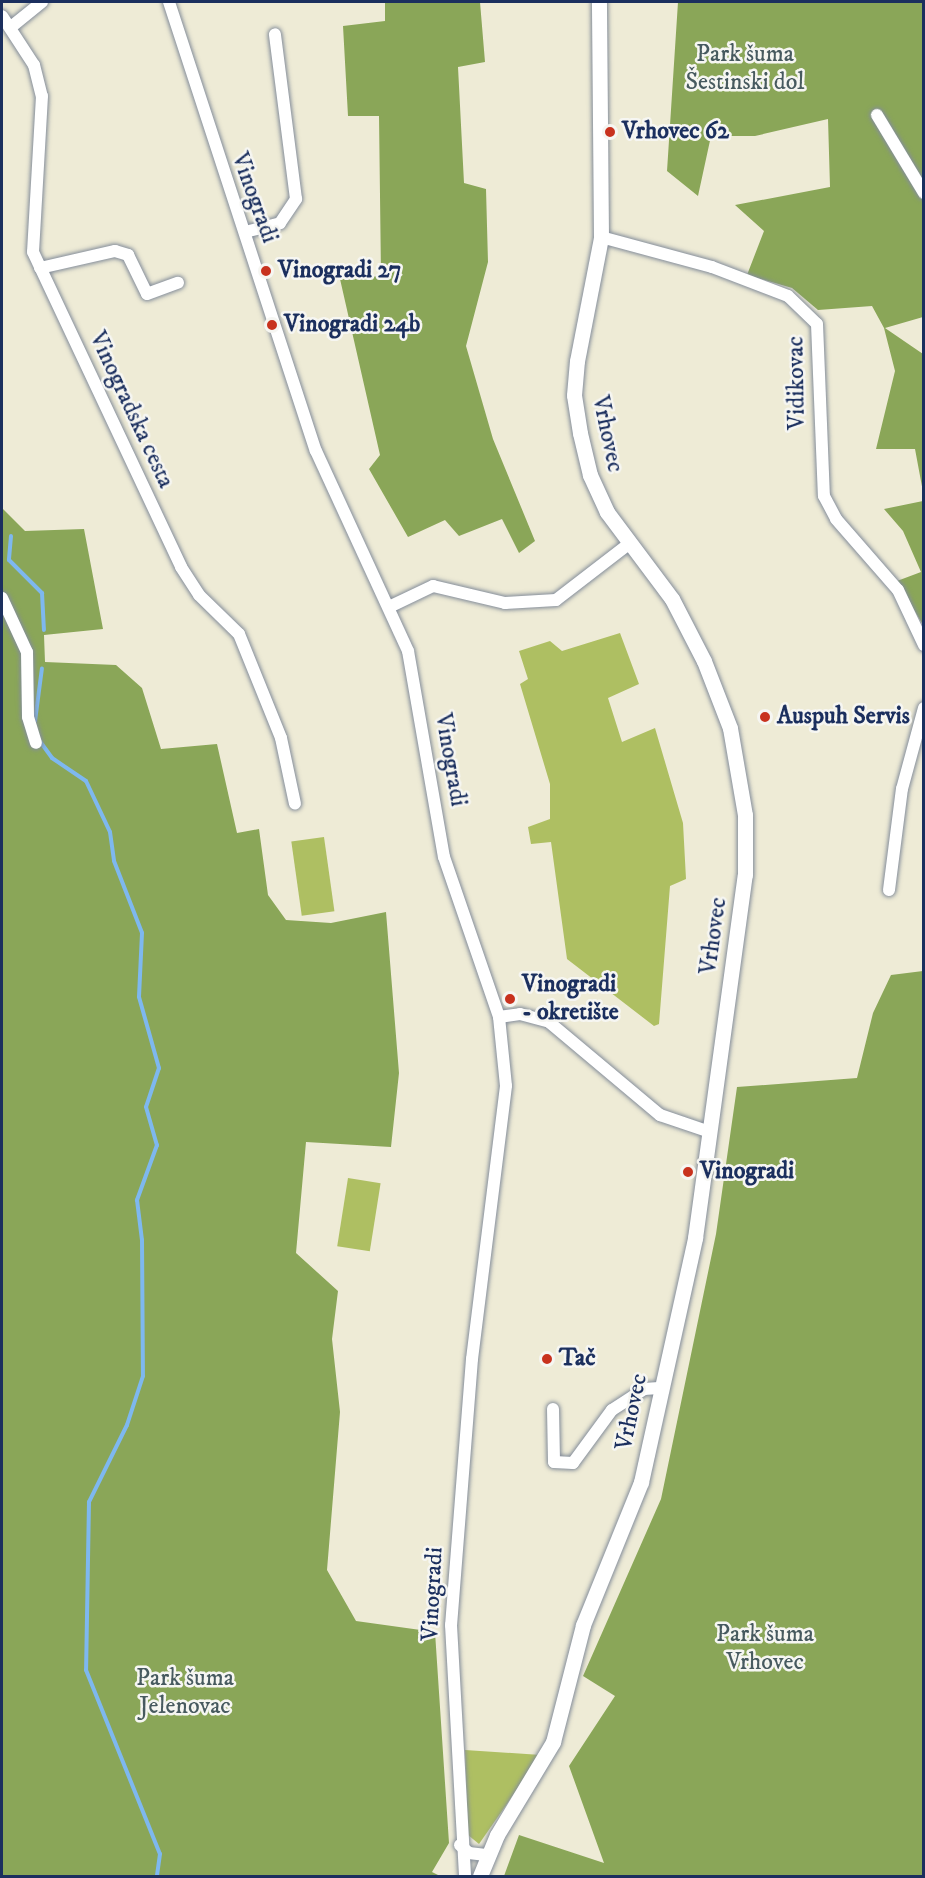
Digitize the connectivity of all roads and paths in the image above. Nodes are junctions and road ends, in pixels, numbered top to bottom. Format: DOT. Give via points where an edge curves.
graph roads {
  1 [pos="42,2"];
  2 [pos="168,2"];
  3 [pos="599,2"];
  4 [pos="2,16"];
  5 [pos="11,27"];
  6 [pos="275,34"];
  7 [pos="877,115"];
  8 [pos="924,193"];
  9 [pos="245,232"];
  10 [pos="601,237"];
  11 [pos="40,268"];
  12 [pos="178,283"];
  13 [pos="630,543"];
  14 [pos="2,598"];
  15 [pos="388,607"];
  16 [pos="924,645"];
  17 [pos="924,708"];
  18 [pos="36,743"];
  19 [pos="295,804"];
  20 [pos="889,890"];
  21 [pos="500,1017"];
  22 [pos="707,1131"];
  23 [pos="659,1388"];
  24 [pos="553,1409"];
  25 [pos="460,1845"];
  26 [pos="486,1855"];
  27 [pos="465,1876"];
  28 [pos="480,1876"];
  1 -- 5 [label="street"];
  2 -- 9 [label="street, Vinogradi"];
  3 -- 10 [label="street, Vrhovec"];
  4 -- 5 [label="street, Vinogradska cesta"];
  5 -- 11 [label="street, Vinogradska cesta" via="34,65 42,96 32,237"];
  6 -- 9 [label="street" via="296,199 280,222"];
  7 -- 8 [label="street"];
  9 -- 15 [label="street, Vinogradi" via="316,451"];
  10 -- 13 [label="street, Vrhovec" via="574,395 590,475"];
  10 -- 16 [label="street, Vidikovac" via="712,267 788,296 817,324 822,490 836,519 898,590"];
  11 -- 12 [label="street" via="115,251 128,255 147,294"];
  11 -- 19 [label="street, Vinogradska cesta" via="181,567 199,595 239,634 281,738"];
  13 -- 15 [label="street" via="556,600 505,603 433,586"];
  13 -- 22 [label="street, Vrhovec" via="672,599 704,661 730,728 745,815 742,898"];
  14 -- 18 [label="street" via="27,652 28,717"];
  15 -- 21 [label="street, Vinogradi" via="408,651 444,857"];
  17 -- 20 [label="street" via="902,789"];
  21 -- 22 [label="street" via="520,1014 549,1022 660,1114"];
  21 -- 25 [label="street, Vinogradi" via="506,1086 472,1359 451,1625"];
  22 -- 23 [label="street, Vrhovec" via="695,1238"];
  23 -- 24 [label="street" via="644,1389 612,1410 573,1463 554,1462"];
  23 -- 26 [label="street, Vrhovec" via="641,1482 584,1625 553,1742"];
  25 -- 26 [label="street"];
  25 -- 27 [label="street, Vinogradi"];
  26 -- 28 [label="street, Vrhovec"];
}
